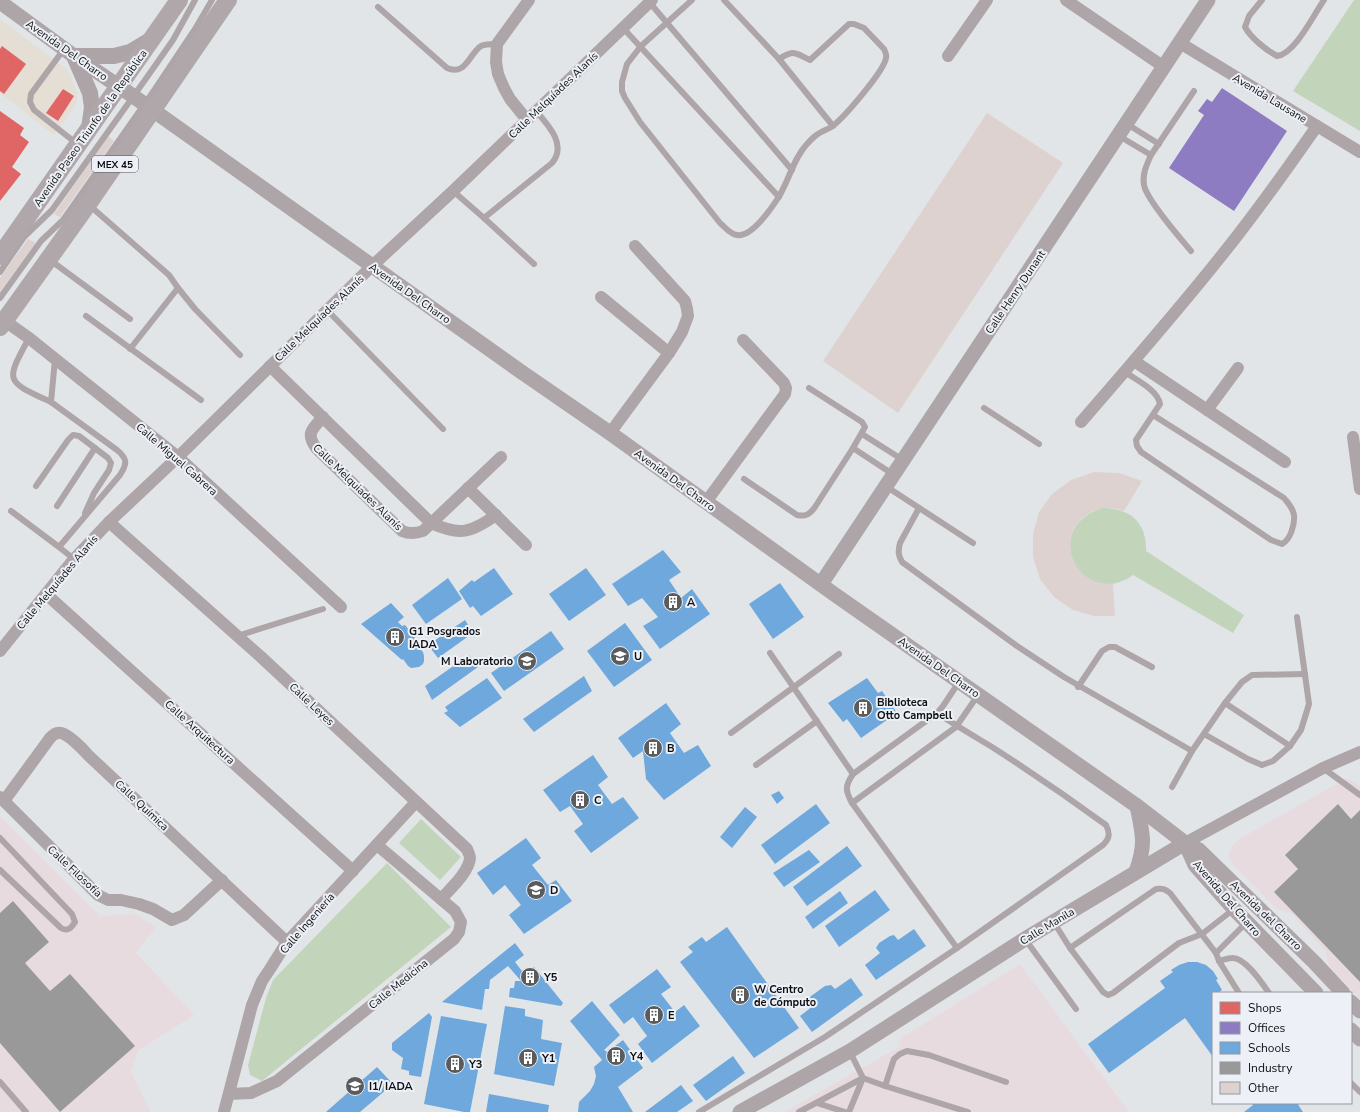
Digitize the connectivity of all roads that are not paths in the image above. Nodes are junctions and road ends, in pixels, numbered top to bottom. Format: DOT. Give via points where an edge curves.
graph roads {
  1 [pos="195,0"];
  2 [pos="212,0"];
  3 [pos="228,0"];
  4 [pos="529,0"];
  5 [pos="692,0"];
  6 [pos="724,0"];
  7 [pos="987,0"];
  8 [pos="1066,0"];
  9 [pos="1208,0"];
  10 [pos="1262,0"];
  11 [pos="1324,0"];
  12 [pos="177,1"];
  13 [pos="651,1"];
  14 [pos="0,2"];
  15 [pos="12,6"];
  16 [pos="378,7"];
  17 [pos="667,22"];
  18 [pos="623,28"];
  19 [pos="152,39"];
  20 [pos="1180,43"];
  21 [pos="497,44"];
  22 [pos="641,46"];
  23 [pos="69,52"];
  24 [pos="948,56"];
  25 [pos="779,59"];
  26 [pos="1164,67"];
  27 [pos="1194,91"];
  28 [pos="137,99"];
  29 [pos="536,111"];
  30 [pos="527,120"];
  31 [pos="833,126"];
  32 [pos="1317,126"];
  33 [pos="90,129"];
  34 [pos="1123,130"];
  35 [pos="1159,144"];
  36 [pos="78,145"];
  37 [pos="1360,152"];
  38 [pos="1151,155"];
  39 [pos="792,170"];
  40 [pos="453,191"];
  41 [pos="779,197"];
  42 [pos="88,204"];
  43 [pos="484,218"];
  44 [pos="635,246"];
  45 [pos="1191,251"];
  46 [pos="0,256"];
  47 [pos="49,259"];
  48 [pos="534,264"];
  49 [pos="372,266"];
  50 [pos="0,272"];
  51 [pos="178,288"];
  52 [pos="601,297"];
  53 [pos="0,298"];
  54 [pos="327,310"];
  55 [pos="86,316"];
  56 [pos="130,320"];
  57 [pos="2,324"];
  58 [pos="29,338"];
  59 [pos="743,340"];
  60 [pos="130,349"];
  61 [pos="669,353"];
  62 [pos="240,355"];
  63 [pos="56,359"];
  64 [pos="1134,361"];
  65 [pos="270,366"];
  66 [pos="1238,368"];
  67 [pos="1125,372"];
  68 [pos="809,388"];
  69 [pos="201,400"];
  70 [pos="51,402"];
  71 [pos="984,408"];
  72 [pos="1207,410"];
  73 [pos="1153,415"];
  74 [pos="323,417"];
  75 [pos="1081,422"];
  76 [pos="442,429"];
  77 [pos="610,433"];
  78 [pos="862,434"];
  79 [pos="1353,437"];
  80 [pos="1039,444"];
  81 [pos="95,448"];
  82 [pos="853,448"];
  83 [pos="178,457"];
  84 [pos="501,457"];
  85 [pos="904,461"];
  86 [pos="1285,462"];
  87 [pos="744,479"];
  88 [pos="891,481"];
  89 [pos="36,486"];
  90 [pos="468,488"];
  91 [pos="1360,489"];
  92 [pos="706,502"];
  93 [pos="57,506"];
  94 [pos="919,508"];
  95 [pos="11,511"];
  96 [pos="496,515"];
  97 [pos="82,520"];
  98 [pos="109,522"];
  99 [pos="431,523"];
  100 [pos="973,543"];
  101 [pos="526,545"];
  102 [pos="59,547"];
  103 [pos="74,559"];
  104 [pos="821,584"];
  105 [pos="46,594"];
  106 [pos="341,607"];
  107 [pos="323,609"];
  108 [pos="1297,617"];
  109 [pos="237,636"];
  110 [pos="0,651"];
  111 [pos="770,653"];
  112 [pos="839,654"];
  113 [pos="1152,667"];
  114 [pos="1305,674"];
  115 [pos="959,682"];
  116 [pos="793,687"];
  117 [pos="1078,687"];
  118 [pos="978,695"];
  119 [pos="1225,703"];
  120 [pos="937,713"];
  121 [pos="817,721"];
  122 [pos="956,726"];
  123 [pos="731,734"];
  124 [pos="1204,734"];
  125 [pos="1290,746"];
  126 [pos="1192,751"];
  127 [pos="1360,752"];
  128 [pos="756,765"];
  129 [pos="1323,768"];
  130 [pos="853,774"];
  131 [pos="1172,787"];
  132 [pos="1360,795"];
  133 [pos="2,799"];
  134 [pos="416,802"];
  135 [pos="852,804"];
  136 [pos="1137,806"];
  137 [pos="0,838"];
  138 [pos="1185,843"];
  139 [pos="377,845"];
  140 [pos="0,870"];
  141 [pos="353,872"];
  142 [pos="1136,872"];
  143 [pos="222,880"];
  144 [pos="441,899"];
  145 [pos="1234,909"];
  146 [pos="1053,921"];
  147 [pos="1247,922"];
  148 [pos="1202,934"];
  149 [pos="1024,939"];
  150 [pos="287,942"];
  151 [pos="957,948"];
  152 [pos="1070,948"];
  153 [pos="1216,953"];
  154 [pos="1219,962"];
  155 [pos="1238,992"];
  156 [pos="1268,992"];
  157 [pos="1315,992"];
  158 [pos="1342,992"];
  159 [pos="1352,1003"];
  160 [pos="1076,1009"];
  161 [pos="1360,1012"];
  162 [pos="1352,1031"];
  163 [pos="1360,1039"];
  164 [pos="850,1051"];
  165 [pos="863,1078"];
  166 [pos="0,1082"];
  167 [pos="1006,1082"];
  168 [pos="1352,1084"];
  169 [pos="885,1086"];
  170 [pos="1360,1092"];
  171 [pos="229,1094"];
  172 [pos="816,1103"];
  173 [pos="26,1112"];
  174 [pos="224,1112"];
  175 [pos="699,1112"];
  176 [pos="741,1112"];
  177 [pos="799,1112"];
  178 [pos="846,1112"];
  179 [pos="849,1112"];
  180 [pos="968,1112"];
  1 -- 28 [label="lane"];
  2 -- 28 [label="lane" via="195,29"];
  3 -- 28 [label="main road, MEX 45"];
  4 -- 21 [label="street"];
  5 -- 17 [label="lane"];
  6 -- 25 [label="lane"];
  7 -- 24 [label="street"];
  8 -- 26 [label="street"];
  9 -- 20 [label="street, Calle Henry Dunant"];
  10 -- 11 [label="lane" via="1245,27 1255,39 1277,56 1292,47"];
  12 -- 19 [label="main road, Avenida Paseo Triunfo de la República / MEX 45"];
  13 -- 17 [label="lane"];
  13 -- 18 [label="street, Calle Melquíades Alanís"];
  14 -- 15 [label="street, Avenida Del Charro"];
  15 -- 23 [label="street, Avenida Del Charro"];
  16 -- 21 [label="lane" via="452,70 465,65 480,47"];
  17 -- 22 [label="lane"];
  17 -- 39 [label="lane"];
  18 -- 22 [label="lane"];
  18 -- 29 [label="street, Calle Melquíades Alanís"];
  19 -- 23 [label="main road" via="130,52 114,56"];
  19 -- 28 [label="main road, Avenida Paseo Triunfo de la República / MEX 45"];
  20 -- 26 [label="street, Calle Henry Dunant"];
  20 -- 32 [label="street, Avenida Lausane"];
  21 -- 30 [label="street" via="498,74 510,99"];
  22 -- 41 [label="lane"];
  22 -- 41 [label="lane" via="628,64 622,82 625,98 640,122 720,223 736,235 747,234"];
  23 -- 28 [label="street, Avenida Del Charro"];
  23 -- 33 [label="main road" via="90,93"];
  23 -- 36 [label="lane" via="31,94 30,102 34,110"];
  25 -- 31 [label="lane"];
  25 -- 31 [label="lane" via="792,52 810,60 849,24 864,28 884,49 886,58 873,80"];
  26 -- 34 [label="street, Calle Henry Dunant"];
  27 -- 35 [label="lane"];
  28 -- 33 [label="main road, Avenida Paseo Triunfo de la República / MEX 45"];
  28 -- 42 [label="main road, MEX 45"];
  28 -- 49 [label="street, Avenida Del Charro"];
  28 -- 50 [label="lane" via="52,210 24,237"];
  28 -- 53 [label="lane" via="63,220 41,241"];
  29 -- 30 [label="street, Calle Melquíades Alanís"];
  29 -- 43 [label="lane" via="558,143 556,158"];
  30 -- 40 [label="street, Calle Melquíades Alanís"];
  31 -- 39 [label="lane" via="818,134 806,145"];
  32 -- 37 [label="street, Avenida Lausane"];
  32 -- 64 [label="street" via="1219,260"];
  33 -- 36 [label="main road, Avenida Paseo Triunfo de la República / MEX 45"];
  34 -- 35 [label="lane"];
  34 -- 38 [label="lane"];
  34 -- 85 [label="street, Calle Henry Dunant"];
  35 -- 38 [label="lane"];
  36 -- 46 [label="main road, Avenida Paseo Triunfo de la República / MEX 45"];
  38 -- 45 [label="lane" via="1143,178 1146,192"];
  39 -- 41 [label="lane"];
  40 -- 43 [label="lane"];
  40 -- 49 [label="street, Calle Melquíades Alanís"];
  42 -- 47 [label="main road, MEX 45"];
  42 -- 51 [label="lane" via="169,275"];
  43 -- 48 [label="lane"];
  44 -- 61 [label="street" via="685,301 688,316"];
  47 -- 56 [label="lane"];
  47 -- 57 [label="main road, MEX 45"];
  49 -- 54 [label="street, Calle Melquíades Alanís"];
  49 -- 77 [label="street, Avenida Del Charro"];
  51 -- 60 [label="lane"];
  51 -- 62 [label="lane"];
  52 -- 61 [label="street"];
  54 -- 65 [label="street, Calle Melquíades Alanís"];
  54 -- 76 [label="lane"];
  55 -- 60 [label="lane"];
  57 -- 58 [label="street, Calle Miguel Cabrera"];
  58 -- 63 [label="street, Calle Miguel Cabrera"];
  58 -- 70 [label="lane" via="14,366 13,380 25,390"];
  59 -- 92 [label="street" via="784,383 785,394"];
  60 -- 69 [label="lane"];
  61 -- 77 [label="street"];
  63 -- 70 [label="lane"];
  63 -- 83 [label="street, Calle Miguel Cabrera"];
  64 -- 67 [label="street"];
  64 -- 72 [label="street"];
  65 -- 74 [label="street"];
  65 -- 83 [label="street, Calle Melquíades Alanís"];
  66 -- 72 [label="street"];
  67 -- 73 [label="lane" via="1156,393 1160,404"];
  67 -- 75 [label="street"];
  68 -- 78 [label="lane" via="862,422 865,427"];
  70 -- 97 [label="lane" via="117,450 125,459 120,475"];
  71 -- 80 [label="lane"];
  72 -- 86 [label="street"];
  73 -- 73 [label="lane" via="1136,440 1141,452 1271,540 1282,544 1287,542 1294,516 1284,498"];
  74 -- 99 [label="street"];
  74 -- 99 [label="street, Calle Melquiades Alanís" via="310,434 311,442 317,449 402,531 416,533"];
  77 -- 92 [label="street, Avenida Del Charro"];
  78 -- 82 [label="lane"];
  78 -- 85 [label="lane"];
  79 -- 91 [label="street"];
  81 -- 89 [label="lane" via="79,436 70,437"];
  81 -- 93 [label="lane"];
  81 -- 97 [label="lane" via="108,458 111,467 94,493"];
  82 -- 87 [label="lane" via="815,507 806,516 790,511"];
  82 -- 88 [label="lane"];
  83 -- 98 [label="street, Calle Melquíades Alanís"];
  83 -- 106 [label="street, Calle Miguel Cabrera"];
  84 -- 90 [label="street, Calle Melquiades Alanís"];
  85 -- 88 [label="street, Calle Henry Dunant"];
  88 -- 94 [label="lane"];
  88 -- 104 [label="street, Calle Henry Dunant"];
  90 -- 96 [label="street"];
  90 -- 99 [label="street, Calle Melquiades Alanís"];
  92 -- 104 [label="street, Avenida Del Charro"];
  94 -- 100 [label="lane"];
  94 -- 117 [label="lane" via="900,543 898,556 902,562"];
  95 -- 102 [label="lane"];
  96 -- 99 [label="street" via="467,531 450,530"];
  96 -- 101 [label="street"];
  97 -- 102 [label="lane"];
  98 -- 103 [label="street, Calle Melquíades Alanís"];
  98 -- 109 [label="street, Calle Leyes"];
  102 -- 103 [label="lane"];
  103 -- 105 [label="street, Calle Melquíades Alanís"];
  104 -- 115 [label="street, Avenida Del Charro"];
  105 -- 110 [label="street, Calle Melquíades Alanís"];
  105 -- 141 [label="street, Calle Arquitectura"];
  107 -- 109 [label="lane"];
  108 -- 114 [label="lane"];
  109 -- 134 [label="street, Calle Leyes"];
  111 -- 116 [label="lane"];
  112 -- 116 [label="lane"];
  113 -- 117 [label="lane" via="1115,647 1109,647 1102,651"];
  114 -- 119 [label="lane" via="1252,675 1242,682"];
  114 -- 125 [label="lane" via="1309,704 1301,730"];
  115 -- 118 [label="street, Avenida Del Charro"];
  115 -- 120 [label="lane"];
  116 -- 121 [label="lane"];
  116 -- 123 [label="lane"];
  117 -- 126 [label="lane"];
  118 -- 122 [label="lane"];
  118 -- 136 [label="street, Avenida Del Charro"];
  119 -- 124 [label="lane"];
  119 -- 125 [label="lane"];
  120 -- 122 [label="lane"];
  120 -- 130 [label="lane"];
  121 -- 128 [label="lane"];
  121 -- 130 [label="lane"];
  122 -- 135 [label="lane"];
  122 -- 151 [label="lane" via="1056,789 1106,825 1110,832 1108,840 1103,845"];
  124 -- 125 [label="lane" via="1262,765 1273,761"];
  124 -- 126 [label="lane"];
  126 -- 131 [label="lane"];
  127 -- 129 [label="street, Calle Manila"];
  129 -- 132 [label="lane"];
  129 -- 138 [label="street, Calle Manila"];
  130 -- 135 [label="lane" via="846,784"];
  133 -- 143 [label="street, Calle Filosofía" via="98,895 108,900 139,904 172,920 184,915"];
  133 -- 143 [label="street, Calle Química" via="50,738 60,732"];
  134 -- 139 [label="street, Calle Ingeniería"];
  134 -- 144 [label="street, Calle Leyes" via="467,849 470,856 466,869"];
  135 -- 151 [label="lane"];
  136 -- 138 [label="street, Avenida Del Charro"];
  136 -- 142 [label="street" via="1143,844"];
  137 -- 140 [label="lane" via="72,914 72,926 68,930 60,928"];
  138 -- 142 [label="street, Calle Manila"];
  138 -- 145 [label="street, Avenida Del Charro" via="1195,865"];
  138 -- 158 [label="street, Avenida del Charro" via="1199,850"];
  139 -- 141 [label="street, Calle Ingeniería"];
  139 -- 144 [label="street, Calle Medicina"];
  141 -- 150 [label="street, Calle Ingeniería"];
  142 -- 146 [label="street, Calle Manila"];
  143 -- 150 [label="street, Calle Química"];
  144 -- 171 [label="street, Calle Medicina" via="455,912 461,922 454,939 276,1081 251,1093"];
  145 -- 147 [label="street, Avenida Del Charro"];
  145 -- 148 [label="lane"];
  146 -- 149 [label="street, Calle Manila"];
  146 -- 152 [label="lane"];
  147 -- 153 [label="lane"];
  147 -- 157 [label="street, Avenida Del Charro"];
  148 -- 152 [label="lane" via="1170,893 1161,888"];
  148 -- 152 [label="lane" via="1179,943 1108,995 1103,992"];
  148 -- 153 [label="lane"];
  149 -- 160 [label="lane"];
  149 -- 164 [label="street, Calle Manila"];
  150 -- 171 [label="street, Calle Ingeniería" via="262,981 252,1005"];
  151 -- 175 [label="lane" via="825,1037"];
  153 -- 154 [label="lane"];
  154 -- 155 [label="lane"];
  154 -- 156 [label="lane" via="1232,958 1243,962"];
  159 -- 161 [label="street"];
  162 -- 163 [label="street"];
  164 -- 165 [label="lane"];
  164 -- 176 [label="street, Calle Manila"];
  165 -- 169 [label="lane"];
  165 -- 172 [label="lane"];
  165 -- 179 [label="lane"];
  166 -- 173 [label="lane"];
  167 -- 169 [label="lane" via="930,1055 907,1051 894,1059"];
  168 -- 170 [label="lane"];
  169 -- 180 [label="lane"];
  171 -- 174 [label="street, Calle Ingeniería"];
  172 -- 177 [label="lane"];
  172 -- 178 [label="lane"];
}
